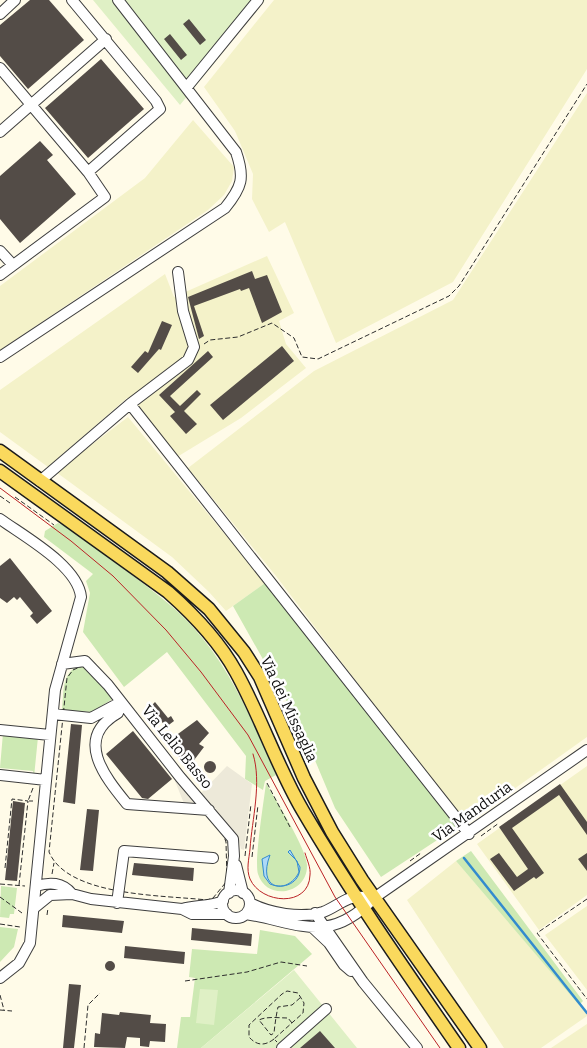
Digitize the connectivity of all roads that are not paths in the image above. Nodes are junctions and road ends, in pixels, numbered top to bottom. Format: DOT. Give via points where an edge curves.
graph roads {
  1 [pos="15,0"];
  2 [pos="72,0"];
  3 [pos="118,0"];
  4 [pos="258,0"];
  5 [pos="0,14"];
  6 [pos="106,39"];
  7 [pos="0,68"];
  8 [pos="187,87"];
  9 [pos="31,105"];
  10 [pos="0,132"];
  11 [pos="88,172"];
  12 [pos="0,251"];
  13 [pos="12,265"];
  14 [pos="178,272"];
  15 [pos="0,275"];
  16 [pos="0,357"];
  17 [pos="130,404"];
  18 [pos="0,451"];
  19 [pos="0,471"];
  20 [pos="40,481"];
  21 [pos="0,519"];
  22 [pos="62,664"];
  23 [pos="121,702"];
  24 [pos="52,714"];
  25 [pos="0,732"];
  26 [pos="50,735"];
  27 [pos="587,750"];
  28 [pos="0,774"];
  29 [pos="46,780"];
  30 [pos="209,810"];
  31 [pos="469,834"];
  32 [pos="234,856"];
  33 [pos="212,858"];
  34 [pos="38,864"];
  35 [pos="51,883"];
  36 [pos="36,886"];
  37 [pos="243,893"];
  38 [pos="72,894"];
  39 [pos="50,895"];
  40 [pos="354,896"];
  41 [pos="226,897"];
  42 [pos="374,898"];
  43 [pos="117,903"];
  44 [pos="250,903"];
  45 [pos="34,908"];
  46 [pos="182,909"];
  47 [pos="363,910"];
  48 [pos="315,913"];
  49 [pos="226,914"];
  50 [pos="246,914"];
  51 [pos="312,927"];
  52 [pos="326,928"];
  53 [pos="0,978"];
  54 [pos="363,982"];
  55 [pos="326,1009"];
  56 [pos="282,1048"];
  57 [pos="417,1048"];
  58 [pos="459,1048"];
  59 [pos="480,1048"];
  1 -- 5 [label="street"];
  2 -- 6 [label="street"];
  3 -- 8 [label="street"];
  4 -- 8 [label="street"];
  6 -- 9 [label="street"];
  6 -- 11 [label="street" via="160,109"];
  7 -- 9 [label="street"];
  8 -- 16 [label="street" via="236,152 242,170 239,190 225,208"];
  9 -- 10 [label="street"];
  9 -- 11 [label="street"];
  11 -- 13 [label="street" via="105,196"];
  12 -- 13 [label="street"];
  13 -- 15 [label="street"];
  14 -- 17 [label="street" via="183,311 194,348 188,360"];
  17 -- 20 [label="street"];
  17 -- 31 [label="street"];
  18 -- 20 [label="main road, Via dei Missaglia"];
  19 -- 40 [label="main road, Via dei Missaglia" via="148,576 206,629 236,670 302,809"];
  20 -- 42 [label="main road, Via dei Missaglia" via="173,576 226,628 260,677 304,778 332,832"];
  21 -- 22 [label="street" via="68,569 78,584 80,602"];
  22 -- 23 [label="street, Via Lelio Basso" via="85,661"];
  22 -- 24 [label="street"];
  23 -- 24 [label="street" via="91,718"];
  23 -- 30 [label="street, Via Lelio Basso"];
  23 -- 30 [label="street, Via Lelio Basso" via="118,713 106,720 97,733 96,755 112,786 127,804"];
  24 -- 26 [label="street"];
  25 -- 26 [label="street"];
  26 -- 29 [label="street"];
  27 -- 31 [label="street, Via Manduria"];
  28 -- 29 [label="street"];
  29 -- 34 [label="street"];
  30 -- 32 [label="street, Via Lelio Basso" via="233,839"];
  31 -- 42 [label="street, Via Manduria"];
  32 -- 37 [label="street, Via Lelio Basso"];
  32 -- 41 [label="street, Via Lelio Basso"];
  33 -- 43 [label="street" via="124,851"];
  34 -- 35 [label="street"];
  34 -- 36 [label="street"];
  35 -- 36 [label="street"];
  35 -- 38 [label="street" via="66,887"];
  36 -- 39 [label="street"];
  36 -- 45 [label="street"];
  37 -- 41 [label="street" via="235,891"];
  37 -- 44 [label="street"];
  38 -- 39 [label="street"];
  38 -- 43 [label="street"];
  39 -- 45 [label="street"];
  40 -- 42 [label="street"];
  40 -- 47 [label="main road, Via dei Missaglia"];
  40 -- 48 [label="street"];
  41 -- 46 [label="street" via="206,908 192,906"];
  41 -- 49 [label="street"];
  42 -- 47 [label="street"];
  42 -- 59 [label="main road, Via dei Missaglia"];
  43 -- 46 [label="street"];
  44 -- 48 [label="street" via="272,912"];
  44 -- 50 [label="street"];
  45 -- 53 [label="street" via="28,949 12,970"];
  46 -- 49 [label="street" via="192,914"];
  47 -- 52 [label="street"];
  47 -- 58 [label="main road, Via dei Missaglia"];
  48 -- 51 [label="street"];
  48 -- 52 [label="street"];
  49 -- 50 [label="street" via="235,918"];
  50 -- 51 [label="street"];
  51 -- 52 [label="street"];
  51 -- 54 [label="street"];
  52 -- 54 [label="street"];
  54 -- 57 [label="street"];
  55 -- 56 [label="street"];
}
